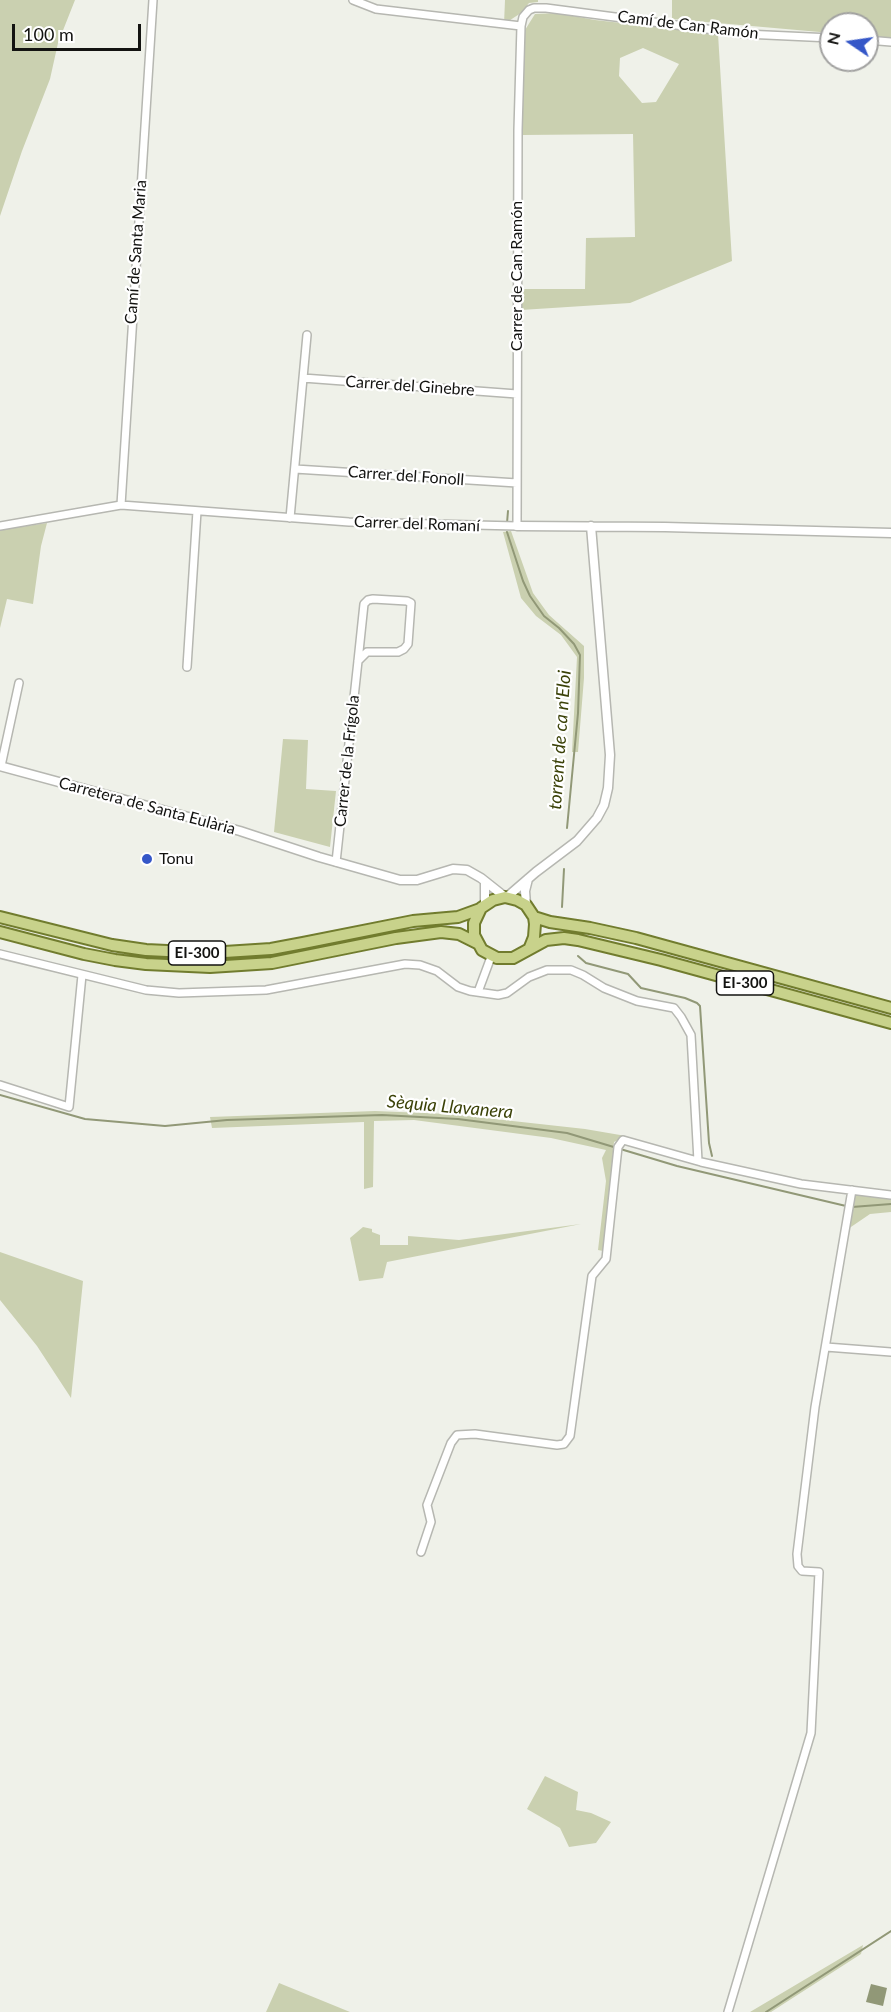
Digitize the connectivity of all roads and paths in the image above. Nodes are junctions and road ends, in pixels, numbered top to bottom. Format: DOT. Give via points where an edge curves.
graph roads {
  1 [pos="153,0"];
  2 [pos="353,0"];
  3 [pos="521,26"];
  4 [pos="819,37"];
  5 [pos="307,335"];
  6 [pos="303,378"];
  7 [pos="517,394"];
  8 [pos="295,469"];
  9 [pos="517,483"];
  10 [pos="121,505"];
  11 [pos="197,511"];
  12 [pos="290,518"];
  13 [pos="0,526"];
  14 [pos="517,526"];
  15 [pos="591,526"];
  16 [pos="891,533"];
  17 [pos="358,661"];
  18 [pos="187,667"];
  19 [pos="19,684"];
  20 [pos="0,766"];
  21 [pos="336,862"];
  22 [pos="528,878"];
  23 [pos="485,882"];
  24 [pos="506,897"];
  25 [pos="526,905"];
  26 [pos="483,906"];
  27 [pos="0,917"];
  28 [pos="534,917"];
  29 [pos="0,932"];
  30 [pos="477,943"];
  31 [pos="530,947"];
  32 [pos="0,954"];
  33 [pos="491,957"];
  34 [pos="82,975"];
  35 [pos="478,992"];
  36 [pos="891,1008"];
  37 [pos="891,1023"];
  38 [pos="0,1085"];
  39 [pos="698,1161"];
  40 [pos="852,1190"];
  41 [pos="891,1195"];
  42 [pos="826,1347"];
  43 [pos="891,1352"];
  44 [pos="421,1552"];
  45 [pos="728,2012"];
  1 -- 10 [label="street, Camí de Santa Maria"];
  2 -- 3 [label="street" via="376,9"];
  3 -- 4 [label="street, Camí de Can Ramón" via="529,10 546,8 746,34"];
  3 -- 7 [label="street, Carrer de Can Ramón"];
  5 -- 6 [label="street"];
  6 -- 7 [label="street, Carrer del Ginebre"];
  6 -- 8 [label="street"];
  7 -- 9 [label="street, Carrer de Can Ramón"];
  8 -- 9 [label="street, Carrer del Fonoll"];
  8 -- 12 [label="street"];
  9 -- 14 [label="street, Carrer de Can Ramón"];
  10 -- 11 [label="street, Carrer del Romaní"];
  10 -- 13 [label="street, Carrer del Romaní"];
  11 -- 12 [label="street, Carrer del Romaní"];
  11 -- 18 [label="street"];
  12 -- 14 [label="street, Carrer del Romaní"];
  14 -- 15 [label="street, Carrer del Romaní"];
  15 -- 16 [label="street, Carrer del Romaní"];
  15 -- 22 [label="street" via="610,755 608,788 604,805 587,830"];
  17 -- 17 [label="street, Carrer de la Frígola" via="364,604 368,600 411,603 408,644 404,649 367,652"];
  17 -- 21 [label="street, Carrer de la Frígola"];
  19 -- 20 [label="street"];
  20 -- 21 [label="street, Carretera de Santa Eulària" via="240,831"];
  21 -- 23 [label="street, Carretera de Santa Eulària" via="409,881 460,869"];
  22 -- 24 [label="street"];
  22 -- 25 [label="street"];
  23 -- 24 [label="street, Carretera de Santa Eulària"];
  23 -- 26 [label="street"];
  24 -- 25 [label="main road"];
  24 -- 26 [label="main road, EI-300"];
  25 -- 28 [label="main road"];
  26 -- 27 [label="main road, EI-300" via="458,917 413,921 292,945 209,953 112,945"];
  26 -- 30 [label="main road" via="473,930"];
  28 -- 31 [label="main road" via="536,931"];
  28 -- 36 [label="main road, EI-300" via="636,938"];
  29 -- 30 [label="main road, EI-300" via="115,960 210,967 272,963 441,932 459,934"];
  30 -- 33 [label="main road, EI-300"];
  31 -- 33 [label="main road, EI-300" via="513,958"];
  31 -- 37 [label="main road, EI-300" via="555,938 610,946"];
  32 -- 34 [label="street"];
  33 -- 35 [label="street"];
  34 -- 35 [label="street" via="146,990 213,993 266,990 405,964 438,971 458,987"];
  34 -- 38 [label="street" via="69,1107"];
  35 -- 39 [label="street" via="507,993 529,977 559,969 583,975 636,1001 674,1008 691,1035"];
  39 -- 40 [label="street" via="801,1184"];
  39 -- 44 [label="street" via="623,1140 618,1147 606,1259 592,1276 570,1436 564,1444 556,1445 457,1435 427,1504 431,1522"];
  40 -- 41 [label="street"];
  40 -- 42 [label="street"];
  42 -- 43 [label="street"];
  42 -- 45 [label="street" via="797,1554 802,1570 819,1572 811,1733"];
}
